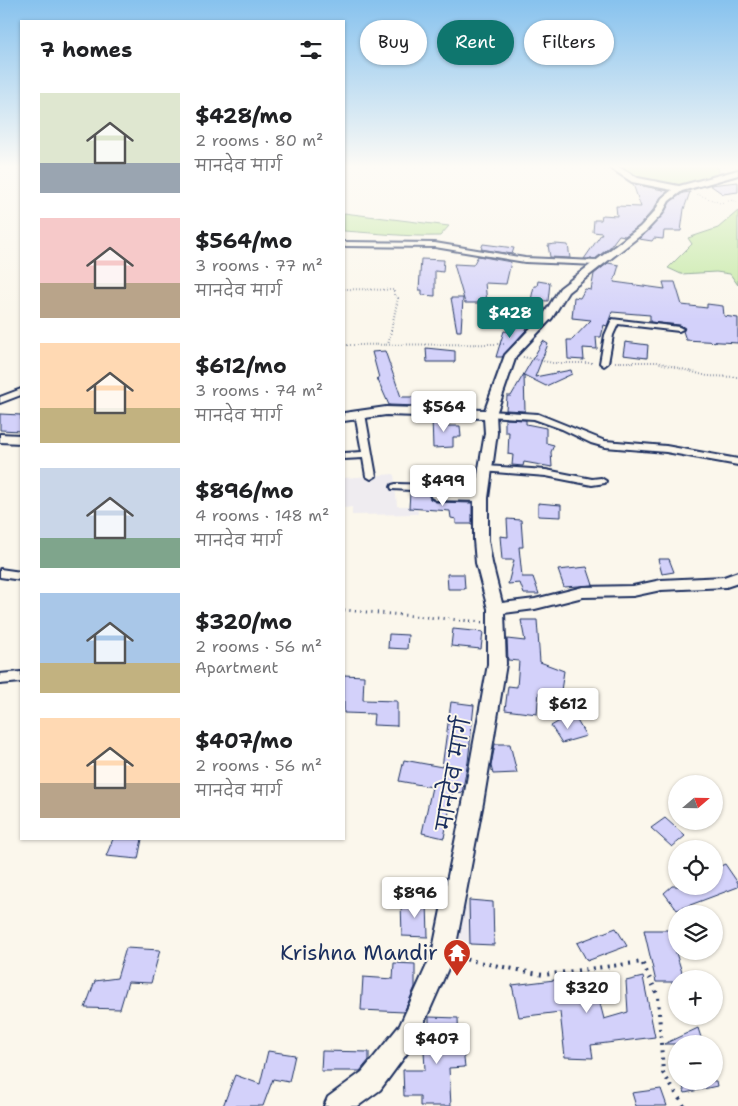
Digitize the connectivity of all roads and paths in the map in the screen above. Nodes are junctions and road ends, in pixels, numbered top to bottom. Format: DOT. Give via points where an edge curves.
graph roads {
  1 [pos="655,217"];
  2 [pos="345,244"];
  3 [pos="596,263"];
  4 [pos="345,289"];
  5 [pos="679,328"];
  6 [pos="522,344"];
  7 [pos="345,345"];
  8 [pos="388,345"];
  9 [pos="511,355"];
  10 [pos="604,362"];
  11 [pos="738,377"];
  12 [pos="20,392"];
  13 [pos="0,400"];
  14 [pos="360,414"];
  15 [pos="490,414"];
  16 [pos="345,417"];
  17 [pos="0,438"];
  18 [pos="20,439"];
  19 [pos="367,455"];
  20 [pos="345,456"];
  21 [pos="738,462"];
  22 [pos="486,469"];
  23 [pos="371,476"];
  24 [pos="601,481"];
  25 [pos="396,487"];
  26 [pos="482,498"];
  27 [pos="0,573"];
  28 [pos="20,576"];
  29 [pos="738,577"];
  30 [pos="345,610"];
  31 [pos="496,616"];
  32 [pos="20,677"];
  33 [pos="0,679"];
  34 [pos="442,955"];
  35 [pos="337,1106"];
  36 [pos="684,1106"];
  1 -- 3 [label="main road"];
  2 -- 3 [label="street" via="435,245 526,260"];
  3 -- 6 [label="main road" via="564,290 548,316"];
  4 -- 8 [label="path" via="394,290 398,298"];
  5 -- 10 [label="street" via="615,321"];
  6 -- 8 [label="path"];
  6 -- 9 [label="main road"];
  7 -- 8 [label="path"];
  9 -- 10 [label="path" via="553,363"];
  9 -- 15 [label="main road"];
  10 -- 11 [label="path" via="657,362 707,376"];
  12 -- 13 [label="street"];
  14 -- 15 [label="main road" via="386,411"];
  14 -- 16 [label="main road"];
  14 -- 19 [label="street"];
  15 -- 21 [label="street" via="535,416 605,444 666,449"];
  15 -- 22 [label="main road, मानदेव मार्ग"];
  17 -- 18 [label="main road"];
  19 -- 20 [label="street"];
  19 -- 23 [label="street"];
  22 -- 24 [label="street"];
  22 -- 26 [label="main road, मानदेव मार्ग"];
  25 -- 26 [label="street" via="434,488 436,497"];
  26 -- 31 [label="main road, मानदेव मार्ग" via="481,540"];
  27 -- 28 [label="street"];
  29 -- 31 [label="main road" via="726,582 583,592"];
  30 -- 31 [label="path"];
  31 -- 34 [label="main road, मानदेव मार्ग" via="496,672"];
  32 -- 33 [label="street"];
  34 -- 35 [label="main road, मानदेव मार्ग" via="408,1033 371,1082"];
  34 -- 36 [label="path" via="543,975 642,962 658,996 663,1073"];
}
